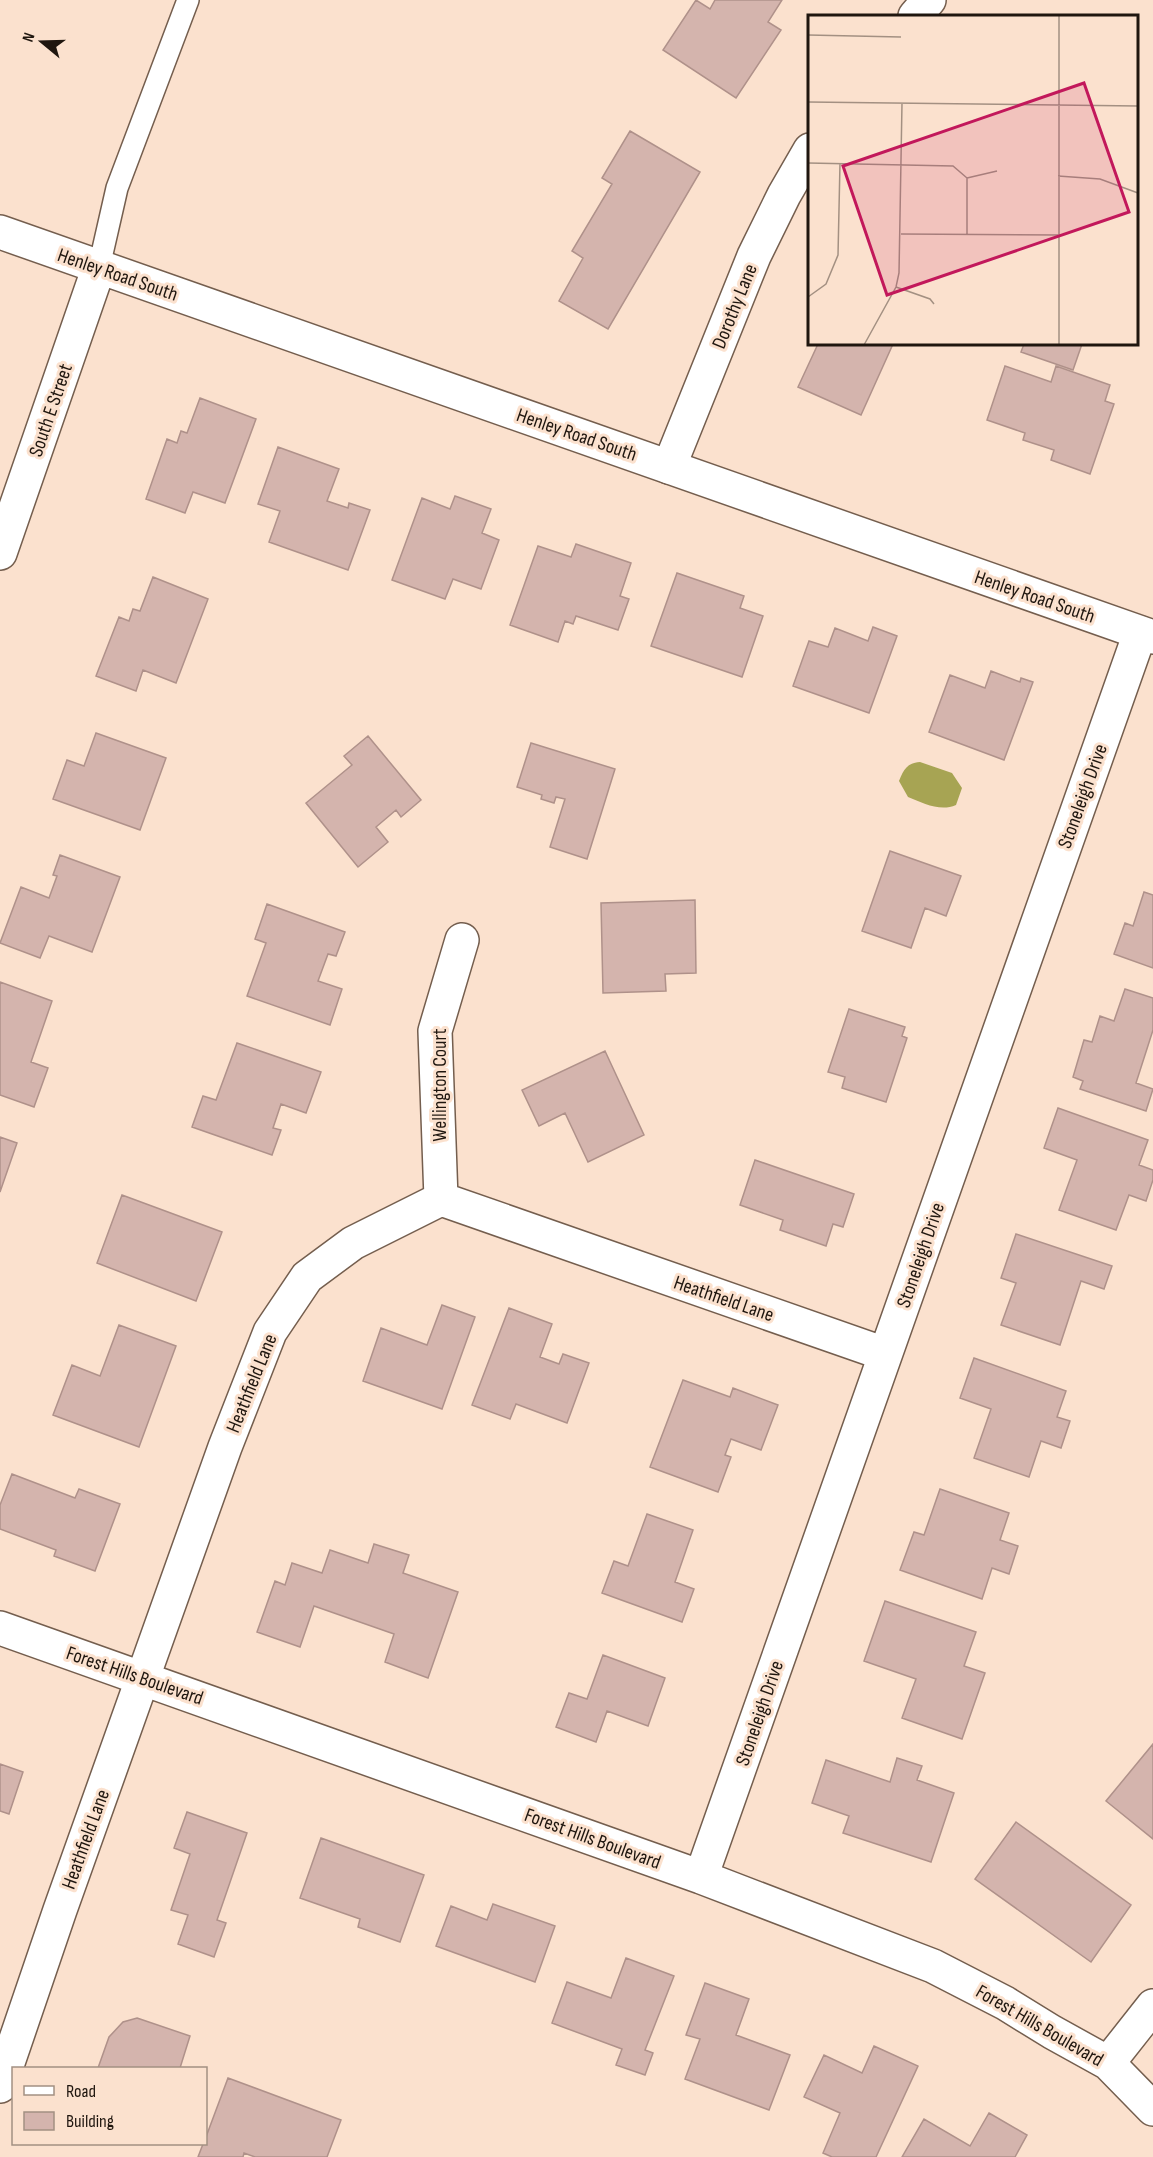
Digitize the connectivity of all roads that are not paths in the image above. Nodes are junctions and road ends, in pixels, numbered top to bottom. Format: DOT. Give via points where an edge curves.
graph roads {
  1 [pos="188,0"];
  2 [pos="929,0"];
  3 [pos="916,15"];
  4 [pos="808,153"];
  5 [pos="0,232"];
  6 [pos="99,267"];
  7 [pos="669,467"];
  8 [pos="0,553"];
  9 [pos="1146,635"];
  10 [pos="462,939"];
  11 [pos="441,1199"];
  12 [pos="885,1354"];
  13 [pos="0,1628"];
  14 [pos="143,1678"];
  15 [pos="701,1876"];
  16 [pos="1153,2006"];
  17 [pos="1108,2063"];
  18 [pos="0,2086"];
  19 [pos="1153,2109"];
  1 -- 6 [label="lane" via="117,188"];
  2 -- 3 [label="street"];
  4 -- 7 [label="street, Dorothy Lane" via="754,256"];
  5 -- 6 [label="street, Henley Road South"];
  6 -- 7 [label="street, Henley Road South"];
  6 -- 8 [label="street, South E Street"];
  7 -- 9 [label="street, Henley Road South"];
  9 -- 12 [label="street, Stoneleigh Drive"];
  10 -- 11 [label="street, Wellington Court" via="435,1030"];
  11 -- 12 [label="street, Heathfield Lane"];
  11 -- 14 [label="street, Heathfield Lane" via="353,1244 307,1277 270,1332"];
  12 -- 15 [label="street, Stoneleigh Drive"];
  13 -- 14 [label="street, Forest Hills Boulevard"];
  14 -- 15 [label="street, Forest Hills Boulevard"];
  14 -- 18 [label="street, Heathfield Lane"];
  15 -- 17 [label="street, Forest Hills Boulevard" via="933,1966"];
  16 -- 17 [label="street"];
  17 -- 19 [label="street, Forest Hills Boulevard"];
}
